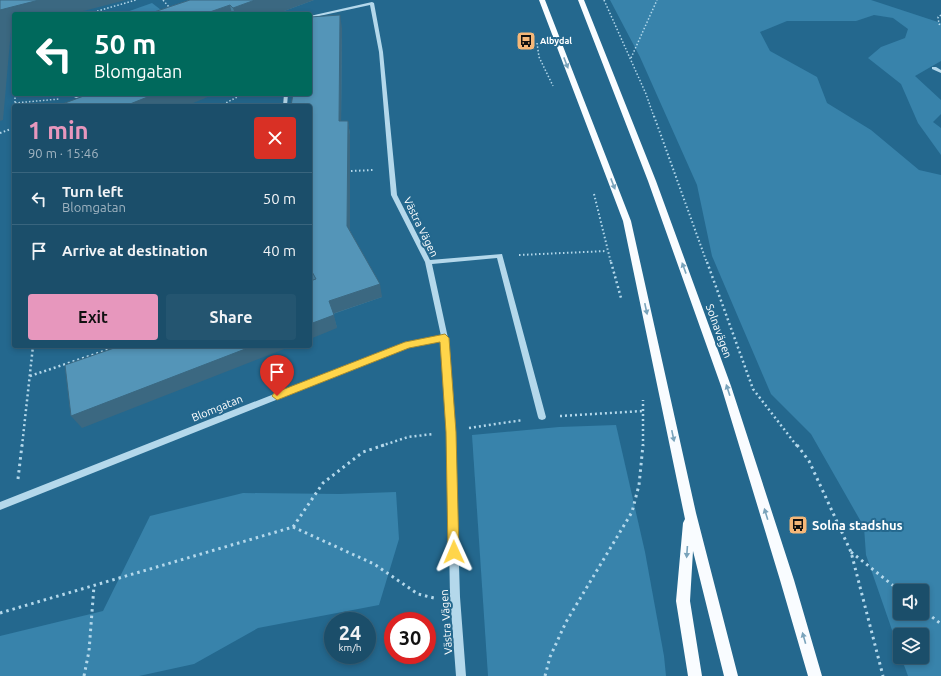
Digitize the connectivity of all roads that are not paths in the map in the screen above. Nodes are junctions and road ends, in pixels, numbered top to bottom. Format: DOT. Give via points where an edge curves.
graph roads {
  1 [pos="542,0"];
  2 [pos="581,0"];
  3 [pos="370,1"];
  4 [pos="312,16"];
  5 [pos="934,68"];
  6 [pos="941,72"];
  7 [pos="81,96"];
  8 [pos="76,97"];
  9 [pos="428,262"];
  10 [pos="445,338"];
  11 [pos="542,417"];
  12 [pos="0,506"];
  13 [pos="690,513"];
  14 [pos="461,676"];
  15 [pos="695,676"];
  16 [pos="731,676"];
  17 [pos="815,676"];
  1 -- 13 [label="main road, one-way" via="627,221"];
  17 -- 2 [label="main road, Solnavägen, one-way" via="726,386 652,181"];
  3 -- 4 [label="street"];
  3 -- 9 [label="street, Västra Vägen" via="381,52 394,195"];
  5 -- 6 [label="street"];
  7 -- 8 [label="street"];
  9 -- 10 [label="street, Västra Vägen"];
  9 -- 11 [label="street" via="500,256"];
  10 -- 12 [label="street, Blomgatan" via="408,344"];
  10 -- 14 [label="street, Västra Vägen" via="451,432 454,597"];
  13 -- 15 [label="main road, one-way" via="683,601"];
  13 -- 16 [label="main road"];
}
